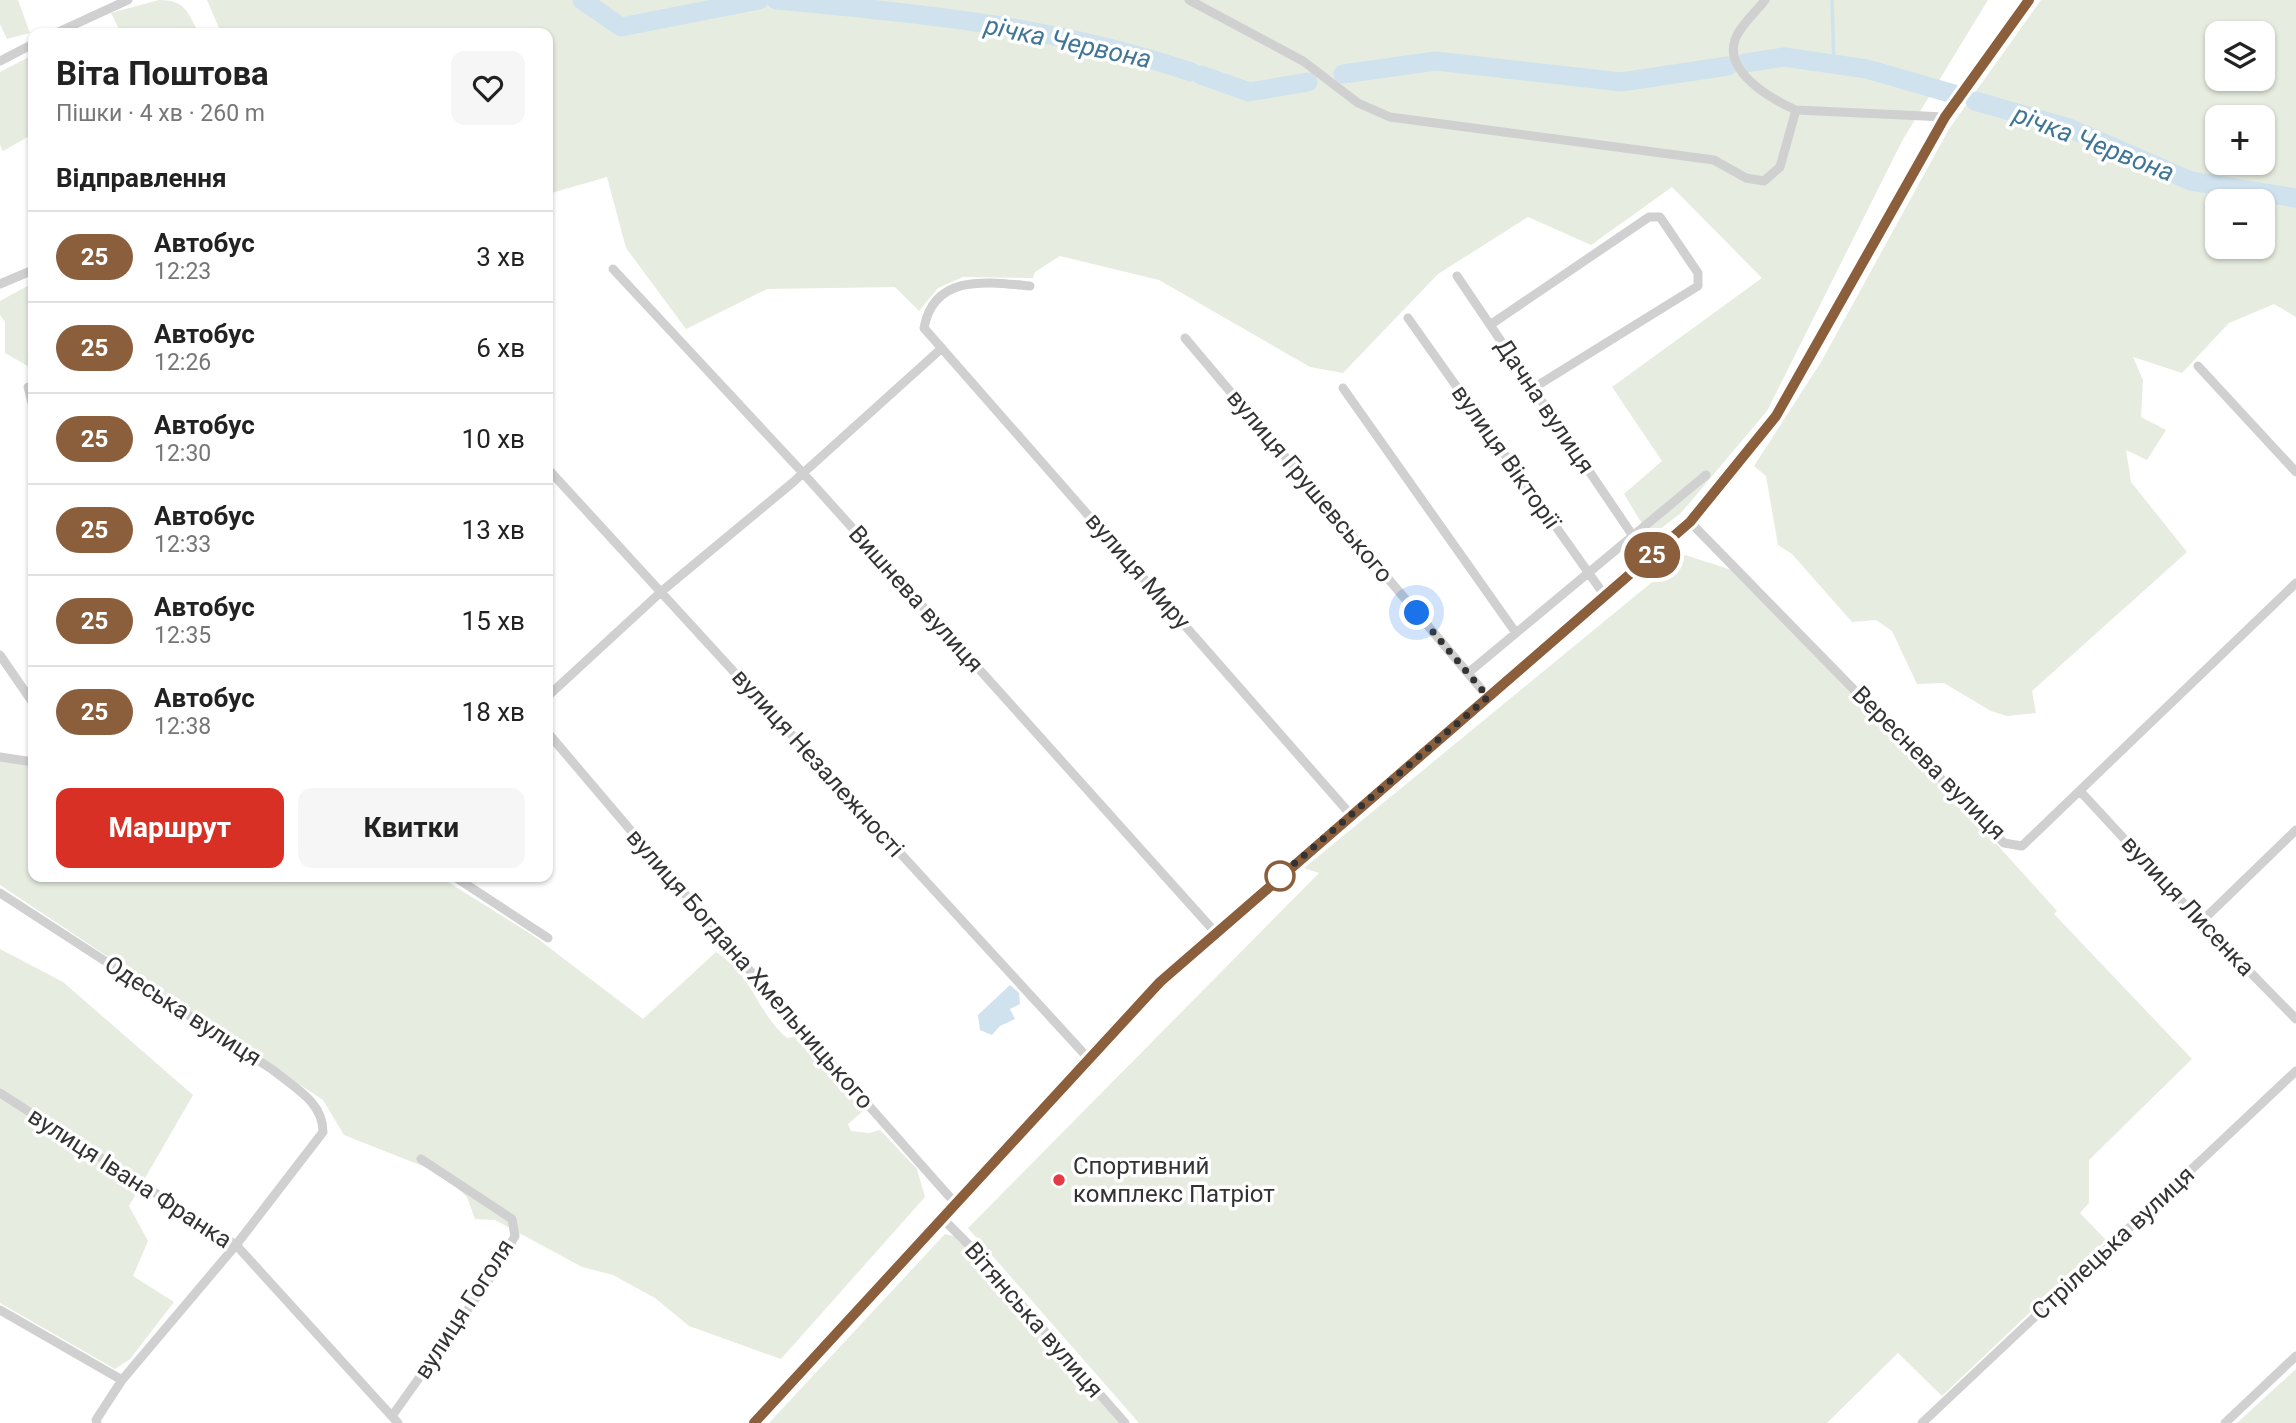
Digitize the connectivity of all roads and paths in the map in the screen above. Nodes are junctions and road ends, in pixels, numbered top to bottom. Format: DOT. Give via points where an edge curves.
graph roads {
  1 [pos="128,0"];
  2 [pos="1189,0"];
  3 [pos="1765,0"];
  4 [pos="2029,0"];
  5 [pos="67,28"];
  6 [pos="28,47"];
  7 [pos="0,61"];
  8 [pos="1796,110"];
  9 [pos="1945,117"];
  10 [pos="613,270"];
  11 [pos="28,272"];
  12 [pos="1457,276"];
  13 [pos="0,284"];
  14 [pos="1030,286"];
  15 [pos="1408,318"];
  16 [pos="1490,326"];
  17 [pos="1185,338"];
  18 [pos="942,348"];
  19 [pos="2198,366"];
  20 [pos="1535,387"];
  21 [pos="1343,388"];
  22 [pos="2296,472"];
  23 [pos="803,473"];
  24 [pos="553,474"];
  25 [pos="1706,475"];
  26 [pos="1690,522"];
  27 [pos="1633,536"];
  28 [pos="1588,573"];
  29 [pos="2296,583"];
  30 [pos="662,591"];
  31 [pos="1605,596"];
  32 [pos="1516,633"];
  33 [pos="0,655"];
  34 [pos="1468,673"];
  35 [pos="553,690"];
  36 [pos="28,696"];
  37 [pos="1488,697"];
  38 [pos="553,739"];
  39 [pos="0,757"];
  40 [pos="28,761"];
  41 [pos="2080,791"];
  42 [pos="1351,815"];
  43 [pos="2296,830"];
  44 [pos="463,882"];
  45 [pos="0,894"];
  46 [pos="2201,922"];
  47 [pos="1215,932"];
  48 [pos="548,938"];
  49 [pos="2296,1019"];
  50 [pos="1088,1058"];
  51 [pos="2296,1071"];
  52 [pos="0,1093"];
  53 [pos="421,1159"];
  54 [pos="955,1203"];
  55 [pos="942,1218"];
  56 [pos="236,1245"];
  57 [pos="0,1310"];
  58 [pos="2296,1356"];
  59 [pos="122,1380"];
  60 [pos="395,1420"];
  61 [pos="95,1422"];
  62 [pos="754,1423"];
  63 [pos="1125,1423"];
  64 [pos="1922,1423"];
  65 [pos="2225,1423"];
  1 -- 5 [label="street"];
  2 -- 8 [label="street" via="1303,61 1358,103 1390,117 1714,160 1746,178 1764,181 1780,167"];
  3 -- 8 [label="street" via="1735,39 1733,55 1738,70"];
  4 -- 9 [label="street"];
  6 -- 7 [label="street"];
  8 -- 9 [label="street"];
  9 -- 26 [label="street" via="1776,416"];
  10 -- 23 [label="street, Вишнева вулиця"];
  11 -- 13 [label="street"];
  12 -- 16 [label="street, Дачна вулиця"];
  14 -- 18 [label="street, вулиця Миру" via="973,281 943,293 927,313 924,328"];
  15 -- 28 [label="street, вулиця Вікторії"];
  16 -- 20 [label="street, Дачна вулиця"];
  16 -- 20 [label="street" via="1649,217 1660,217 1698,272 1698,286"];
  17 -- 34 [label="street, вулиця Грушевського"];
  18 -- 23 [label="street"];
  18 -- 42 [label="street, вулиця Миру"];
  19 -- 22 [label="street"];
  20 -- 27 [label="street, Дачна вулиця"];
  21 -- 32 [label="street"];
  23 -- 30 [label="street"];
  23 -- 47 [label="street, Вишнева вулиця"];
  24 -- 30 [label="street, вулиця Незалежності"];
  25 -- 27 [label="street"];
  26 -- 31 [label="street"];
  26 -- 41 [label="street, Вереснева вулиця" via="2004,843 2022,846"];
  27 -- 28 [label="street"];
  28 -- 31 [label="street, вулиця Вікторії"];
  28 -- 32 [label="street"];
  29 -- 41 [label="street, Вереснева вулиця"];
  30 -- 35 [label="street"];
  30 -- 50 [label="street, вулиця Незалежності"];
  31 -- 37 [label="street"];
  32 -- 34 [label="street"];
  33 -- 36 [label="street"];
  34 -- 37 [label="street, вулиця Грушевського"];
  37 -- 42 [label="street"];
  38 -- 54 [label="street, вулиця Богдана Хмельницького"];
  39 -- 40 [label="street"];
  41 -- 46 [label="street, вулиця Лисенка"];
  42 -- 47 [label="street"];
  43 -- 46 [label="street"];
  44 -- 48 [label="street"];
  45 -- 56 [label="street, Одеська вулиця" via="234,1043 316,1104 323,1132"];
  46 -- 49 [label="street, вулиця Лисенка"];
  47 -- 50 [label="street"];
  50 -- 54 [label="street"];
  51 -- 64 [label="street, Стрілецька вулиця"];
  52 -- 56 [label="street, вулиця Івана Франка"];
  53 -- 60 [label="street, вулиця Гоголя" via="512,1220 515,1236"];
  54 -- 55 [label="street"];
  55 -- 62 [label="street"];
  55 -- 63 [label="street, Вітянська вулиця"];
  56 -- 59 [label="street"];
  56 -- 60 [label="street, вулиця Івана Франка"];
  57 -- 59 [label="street"];
  58 -- 65 [label="street"];
  59 -- 61 [label="street"];
}
